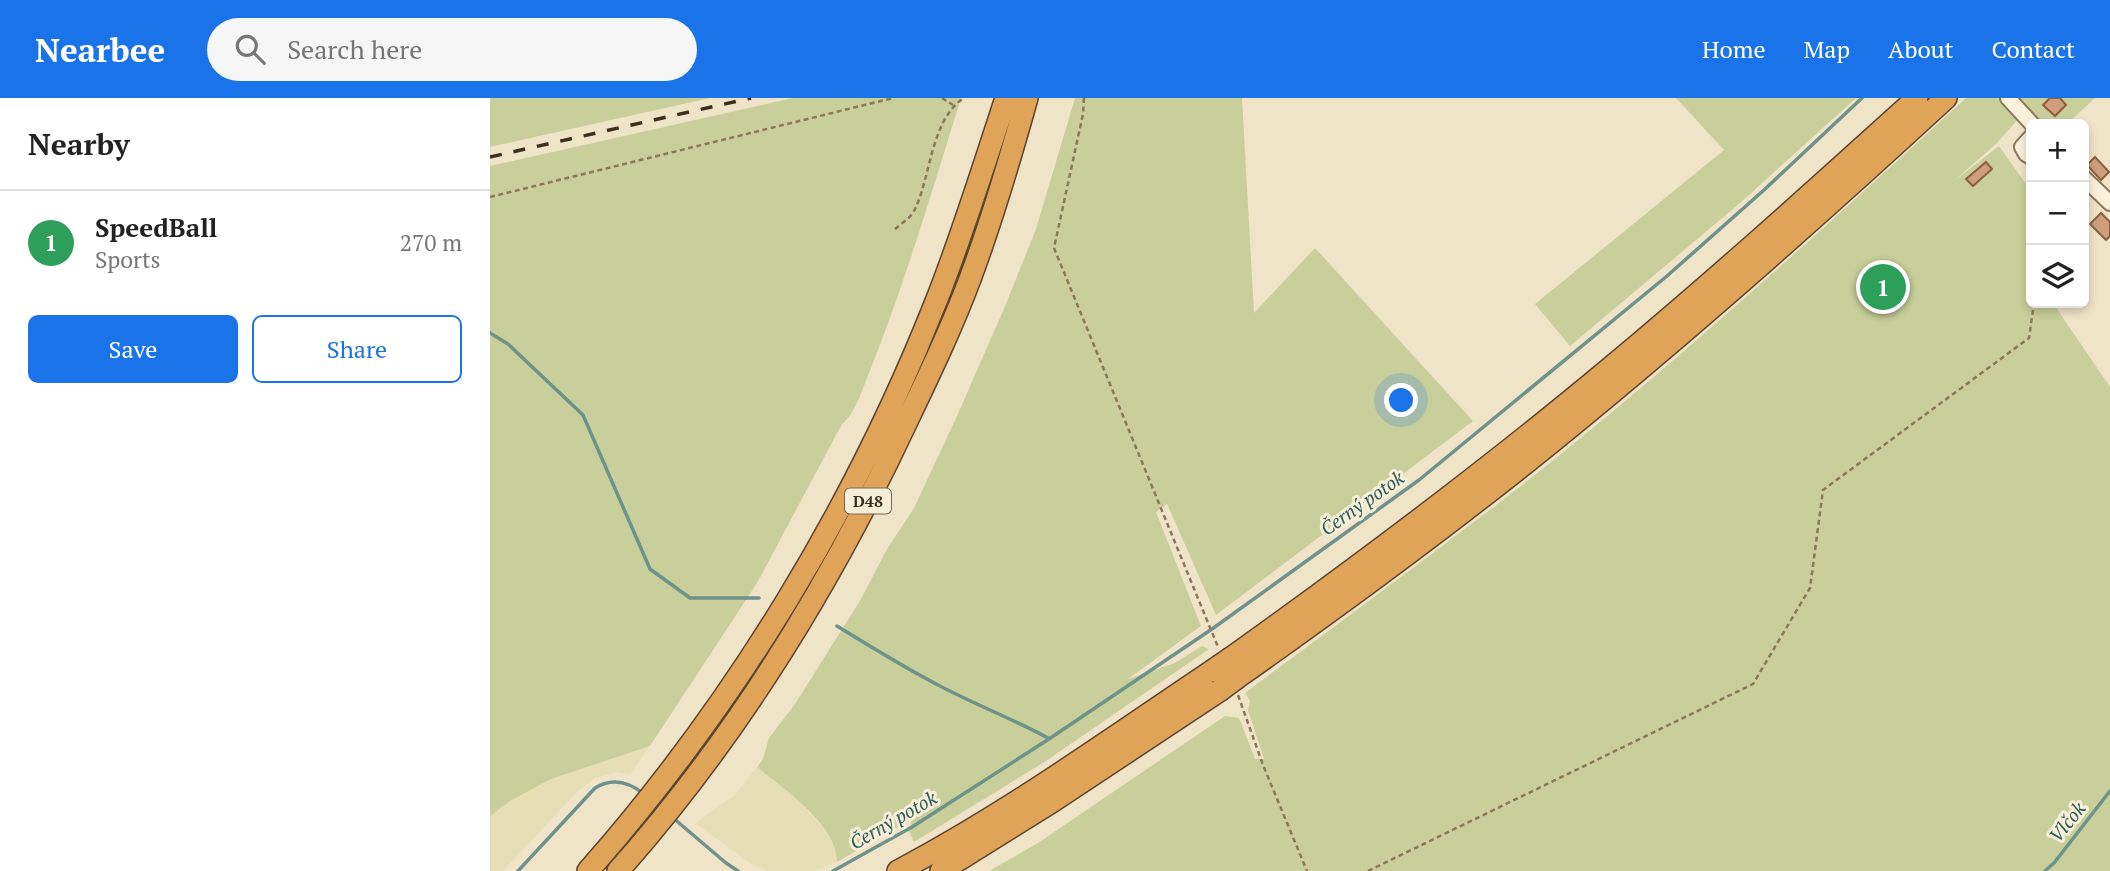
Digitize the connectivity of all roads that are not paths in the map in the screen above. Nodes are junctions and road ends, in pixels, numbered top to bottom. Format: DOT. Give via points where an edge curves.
graph roads {
  1 [pos="1006,98"];
  2 [pos="1027,98"];
  3 [pos="1917,98"];
  4 [pos="1946,98"];
  5 [pos="2008,98"];
  6 [pos="2027,119"];
  7 [pos="2088,182"];
  8 [pos="2110,203"];
  9 [pos="1226,674"];
  10 [pos="588,871"];
  11 [pos="618,871"];
  12 [pos="898,871"];
  13 [pos="941,871"];
  1 -- 10 [label="highway, D48" via="937,299 828,530 716,709 636,817"];
  2 -- 11 [label="highway, D48" via="969,281 932,370 848,541 800,626 733,725"];
  3 -- 9 [label="highway" via="1598,378"];
  4 -- 9 [label="highway" via="1611,394 1422,543"];
  5 -- 6 [label="street"];
  7 -- 8 [label="street"];
  9 -- 12 [label="highway"];
  9 -- 13 [label="highway" via="1053,801"];
}
